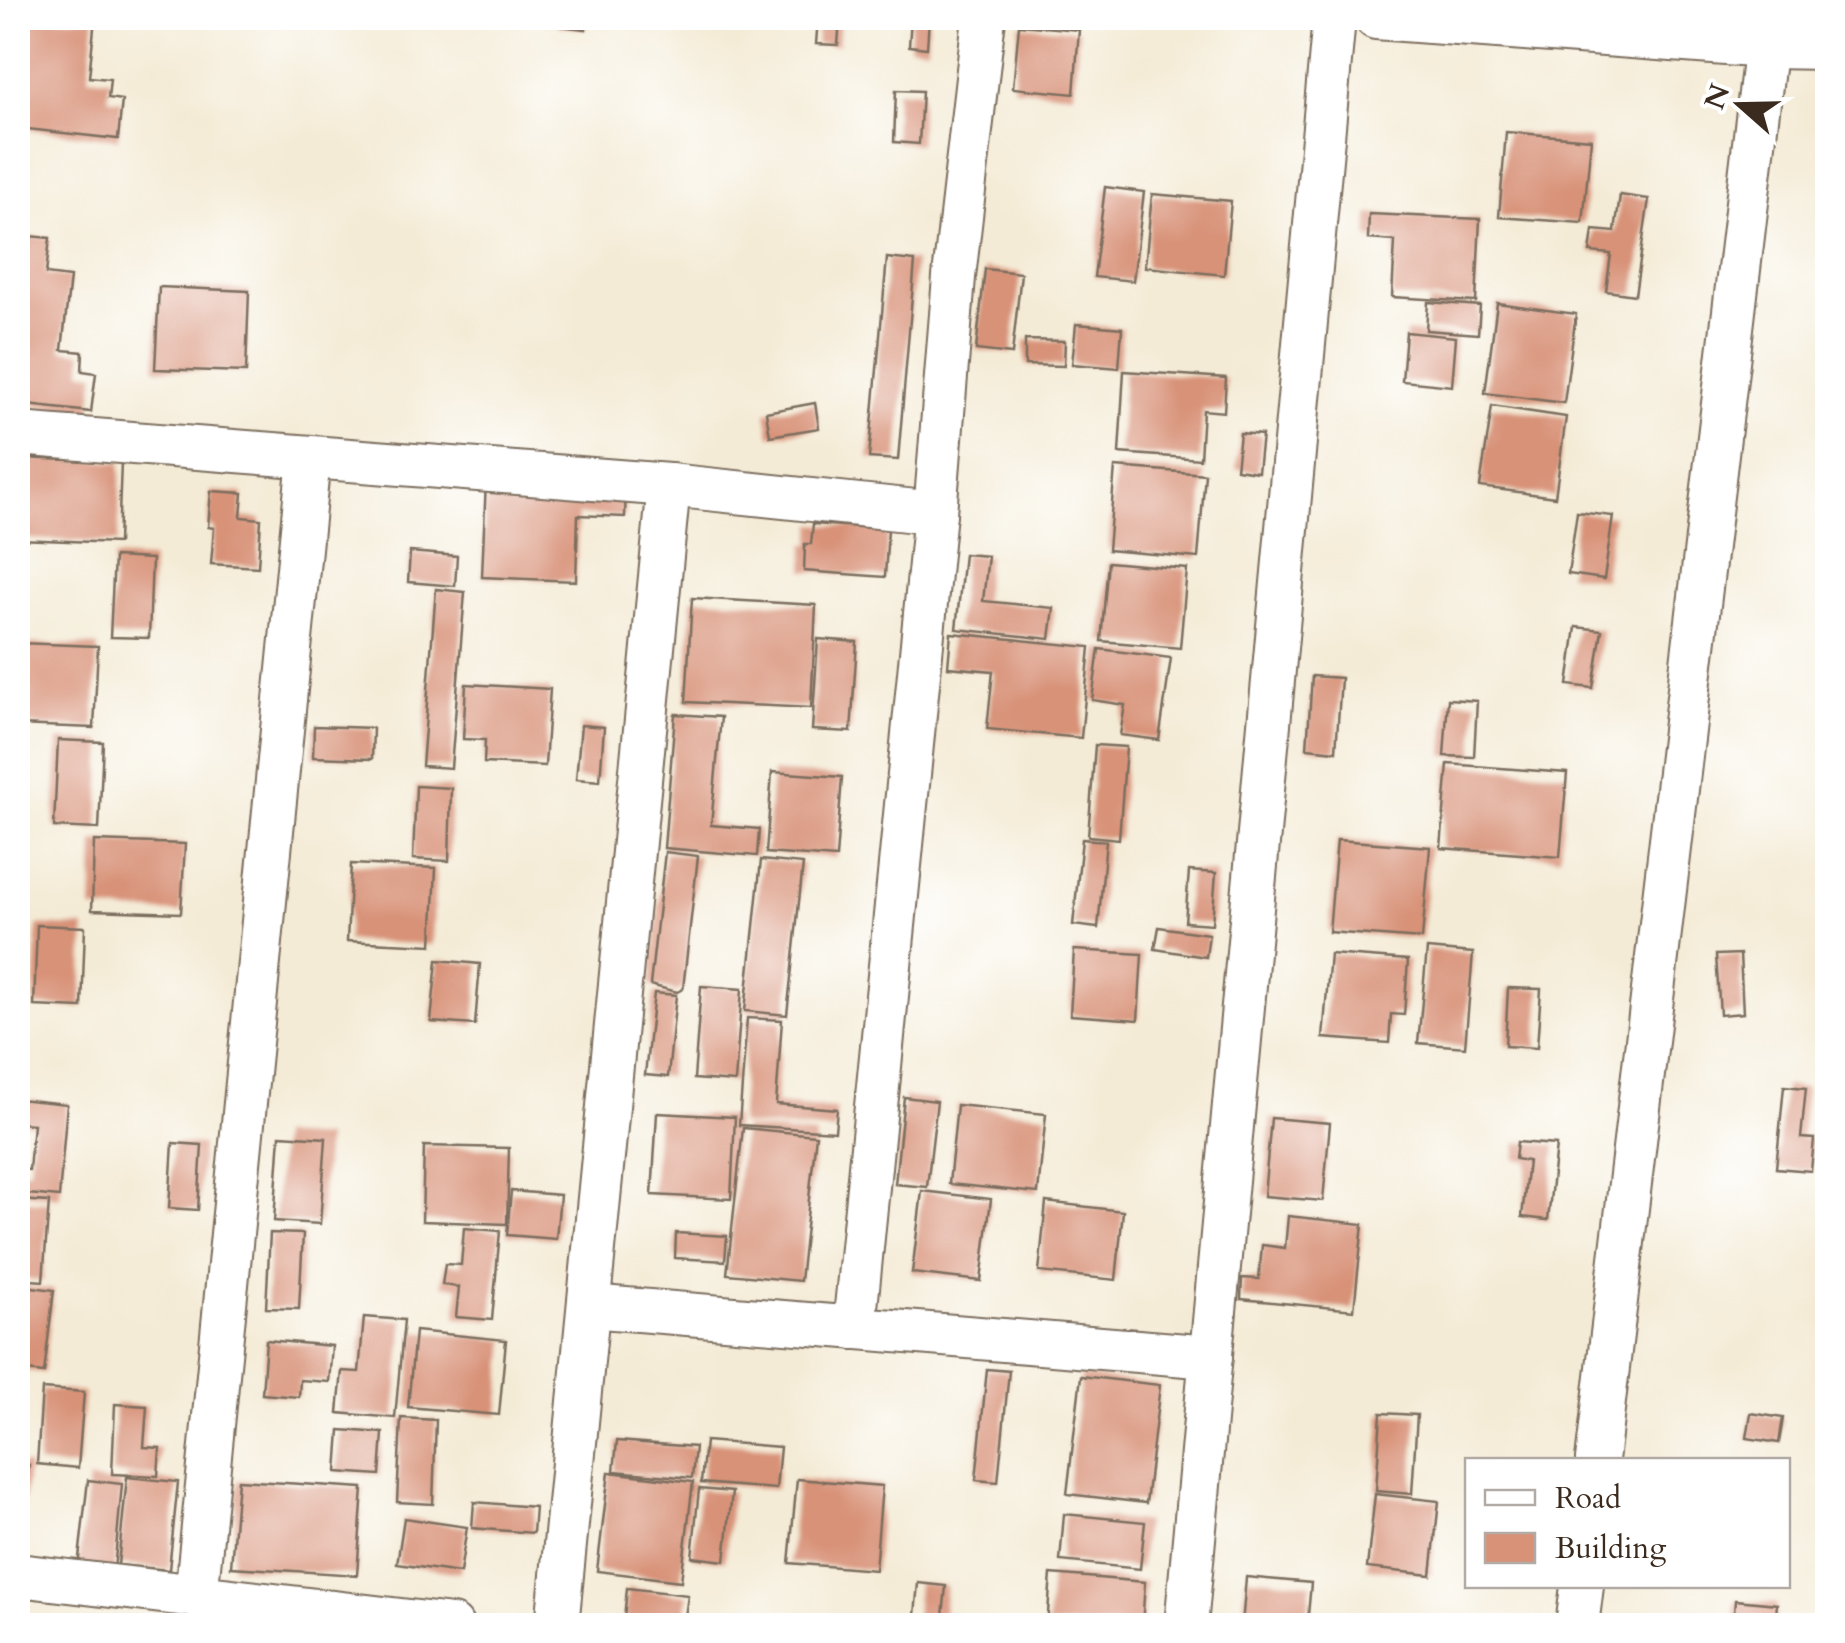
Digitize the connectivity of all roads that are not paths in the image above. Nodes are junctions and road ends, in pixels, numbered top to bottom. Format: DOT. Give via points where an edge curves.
graph roads {
  1 [pos="984,18"];
  2 [pos="1334,18"];
  3 [pos="1376,18"];
  4 [pos="1768,32"];
  5 [pos="1828,48"];
  6 [pos="18,434"];
  7 [pos="309,458"];
  8 [pos="669,485"];
  9 [pos="935,513"];
  10 [pos="589,1306"];
  11 [pos="854,1328"];
  12 [pos="1211,1357"];
  13 [pos="1596,1458"];
  14 [pos="18,1575"];
  15 [pos="1582,1588"];
  16 [pos="196,1597"];
  17 [pos="452,1626"];
  18 [pos="557,1626"];
  19 [pos="1186,1626"];
  20 [pos="1577,1626"];
  1 -- 9 [label="street"];
  2 -- 12 [label="street"];
  3 -- 4 [label="street"];
  4 -- 5 [label="street"];
  4 -- 13 [label="street"];
  6 -- 7 [label="street"];
  7 -- 8 [label="street"];
  7 -- 16 [label="street"];
  8 -- 9 [label="street"];
  8 -- 10 [label="street"];
  9 -- 11 [label="street"];
  10 -- 11 [label="street"];
  10 -- 18 [label="street"];
  11 -- 12 [label="street"];
  12 -- 19 [label="street"];
  14 -- 16 [label="street"];
  15 -- 20 [label="street"];
  16 -- 17 [label="street"];
}
